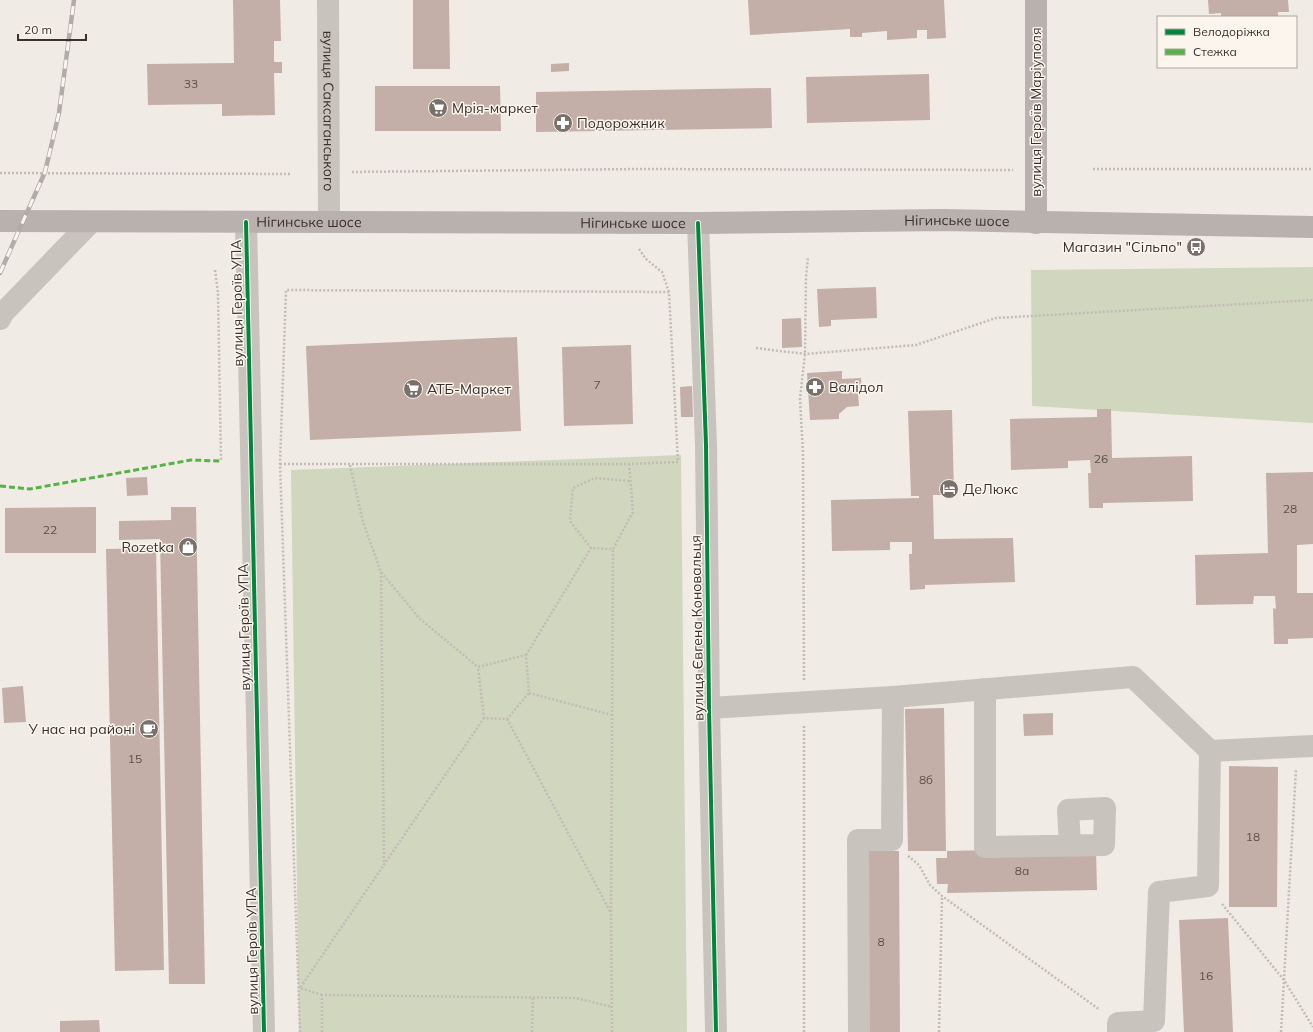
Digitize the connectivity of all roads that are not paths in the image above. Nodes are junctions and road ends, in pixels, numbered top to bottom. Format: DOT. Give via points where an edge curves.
graph roads {
  1 [pos="328,0"];
  2 [pos="1036,0"];
  3 [pos="0,221"];
  4 [pos="91,222"];
  5 [pos="246,222"];
  6 [pos="329,222"];
  7 [pos="698,223"];
  8 [pos="1036,223"];
  9 [pos="1313,227"];
  10 [pos="0,319"];
  11 [pos="985,689"];
  12 [pos="893,697"];
  13 [pos="708,708"];
  14 [pos="1305,746"];
  15 [pos="1210,751"];
  16 [pos="1070,845"];
  17 [pos="1118,1028"];
  18 [pos="264,1032"];
  19 [pos="716,1032"];
  20 [pos="859,1032"];
  1 -- 6 [label="street, вулиця Саксаганського"];
  2 -- 8 [label="main road, вулиця Героїв Маріуполя"];
  3 -- 4 [label="main road, Нігинське шосе"];
  4 -- 5 [label="main road, Нігинське шосе"];
  4 -- 10 [label="street"];
  5 -- 6 [label="main road, Нігинське шосе"];
  5 -- 18 [label="street, вулиця Героїв УПА"];
  6 -- 7 [label="main road, Нігинське шосе"];
  7 -- 8 [label="main road, Нігинське шосе" via="943,220"];
  7 -- 13 [label="street, вулиця Євгена Коновальця" via="706,445"];
  8 -- 9 [label="main road, Нігинське шосе"];
  11 -- 12 [label="street"];
  11 -- 15 [label="street" via="1133,677"];
  11 -- 16 [label="street" via="985,847"];
  12 -- 13 [label="street"];
  12 -- 20 [label="street" via="892,840 858,840"];
  13 -- 19 [label="street, вулиця Євгена Коновальця"];
  14 -- 15 [label="street"];
  15 -- 17 [label="street" via="1208,886 1159,892 1154,1021"];
}
